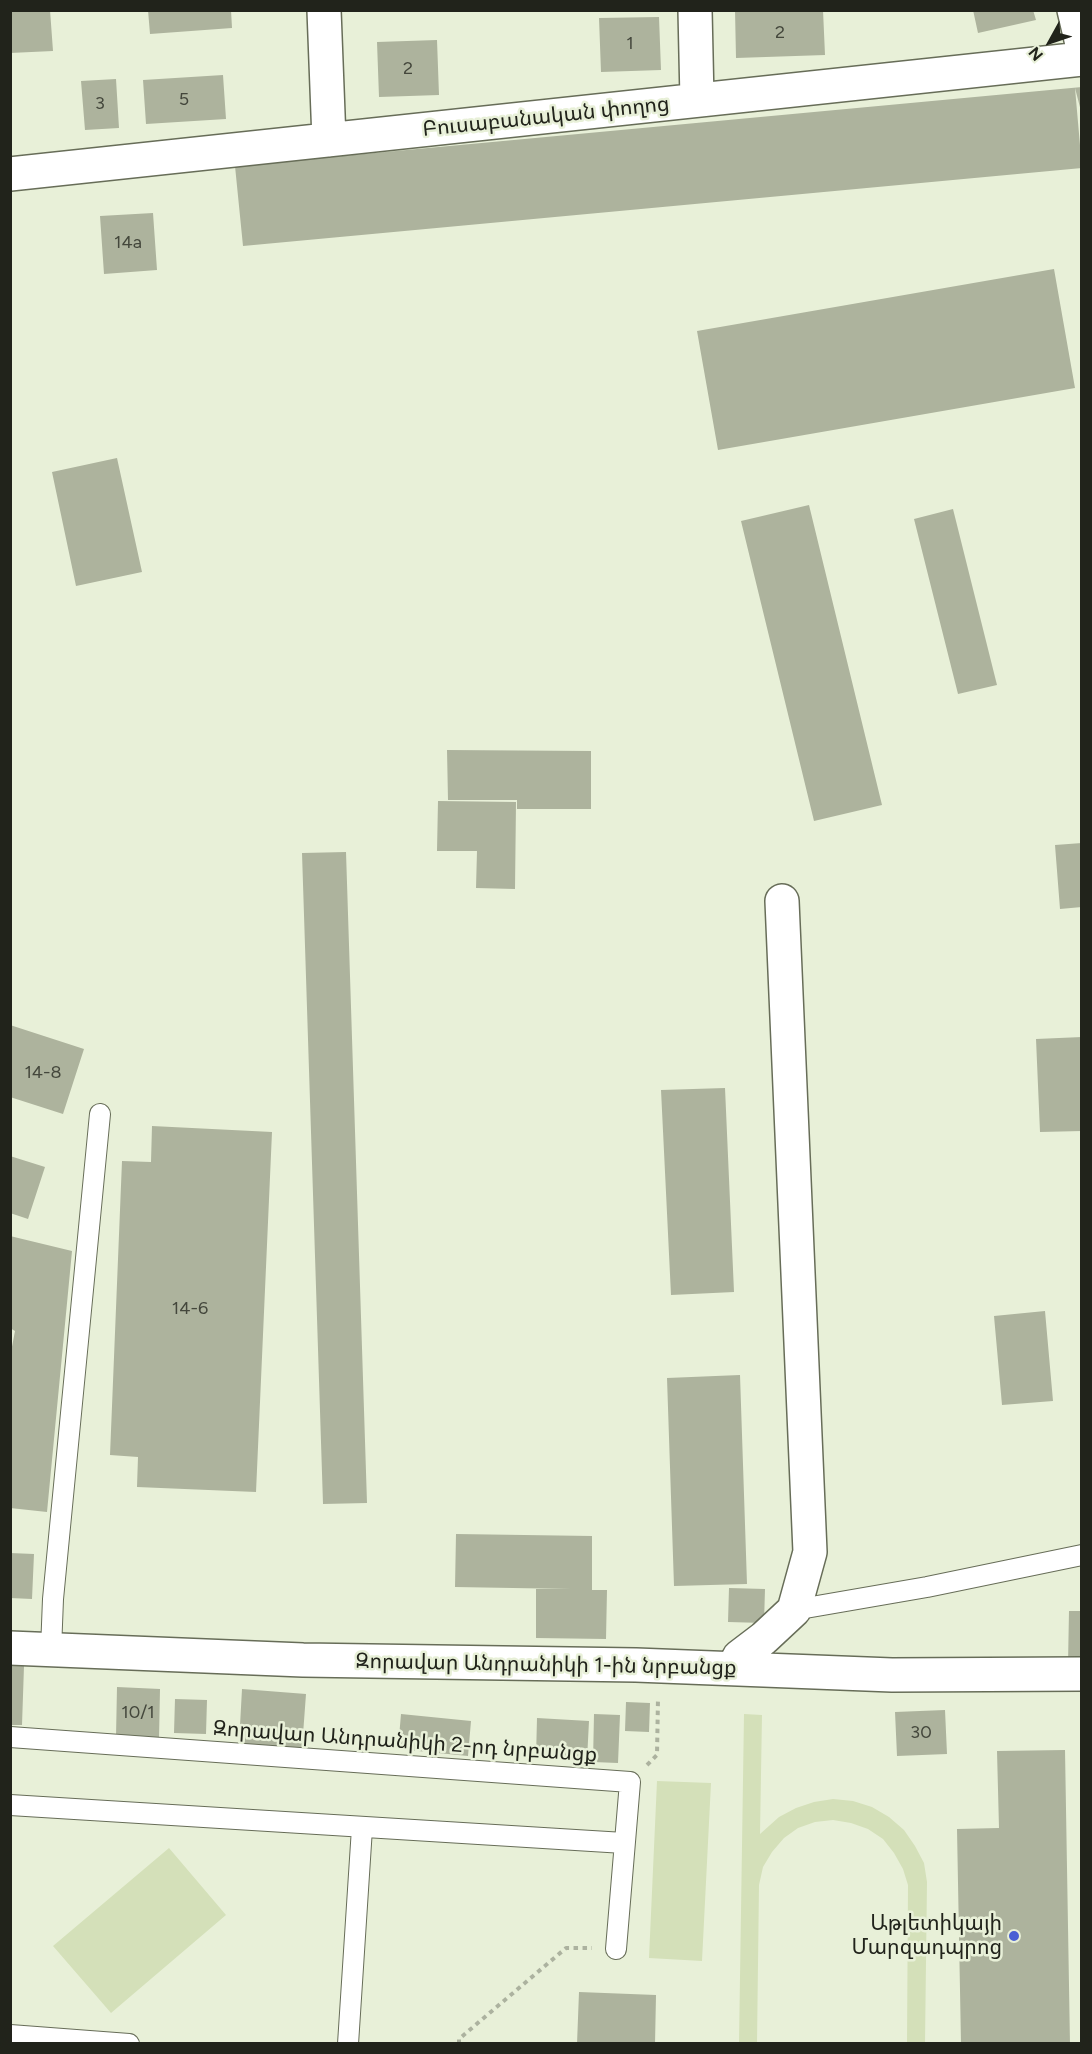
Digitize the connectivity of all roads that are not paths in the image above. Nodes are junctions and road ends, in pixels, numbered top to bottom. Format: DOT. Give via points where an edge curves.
graph roads {
  1 [pos="324,10"];
  2 [pos="695,10"];
  3 [pos="1074,10"];
  4 [pos="1082,44"];
  5 [pos="1082,59"];
  6 [pos="697,100"];
  7 [pos="329,140"];
  8 [pos="10,174"];
  9 [pos="782,901"];
  10 [pos="100,1114"];
  11 [pos="1082,1555"];
  12 [pos="794,1610"];
  13 [pos="10,1648"];
  14 [pos="51,1650"];
  15 [pos="735,1668"];
  16 [pos="1082,1674"];
  17 [pos="10,1737"];
  18 [pos="10,1805"];
  19 [pos="362,1828"];
  20 [pos="624,1843"];
  21 [pos="616,1948"];
  22 [pos="10,2035"];
  23 [pos="129,2043"];
  24 [pos="348,2043"];
  1 -- 7 [label="street"];
  2 -- 6 [label="street"];
  3 -- 4 [label="street"];
  5 -- 6 [label="street, Բուսաբանական փողոց"];
  6 -- 7 [label="street, Բուսաբանական փողոց"];
  7 -- 8 [label="street, Բուսաբանական փողոց"];
  9 -- 12 [label="street" via="810,1552"];
  10 -- 14 [label="lane"];
  11 -- 12 [label="lane"];
  12 -- 15 [label="street" via="739,1657"];
  13 -- 14 [label="street, Զորավար Անդրանիկի 1-ին նրբանցք"];
  14 -- 15 [label="street, Զորավար Անդրանիկի 1-ին նրբանցք" via="303,1660"];
  15 -- 16 [label="street, Զորավար Անդրանիկի 1-ին նրբանցք" via="892,1675"];
  17 -- 20 [label="lane, Զորավար Անդրանիկի 2-րդ նրբանցք" via="630,1782"];
  18 -- 19 [label="lane"];
  19 -- 20 [label="lane"];
  19 -- 24 [label="lane"];
  20 -- 21 [label="lane"];
  22 -- 23 [label="lane"];
}
